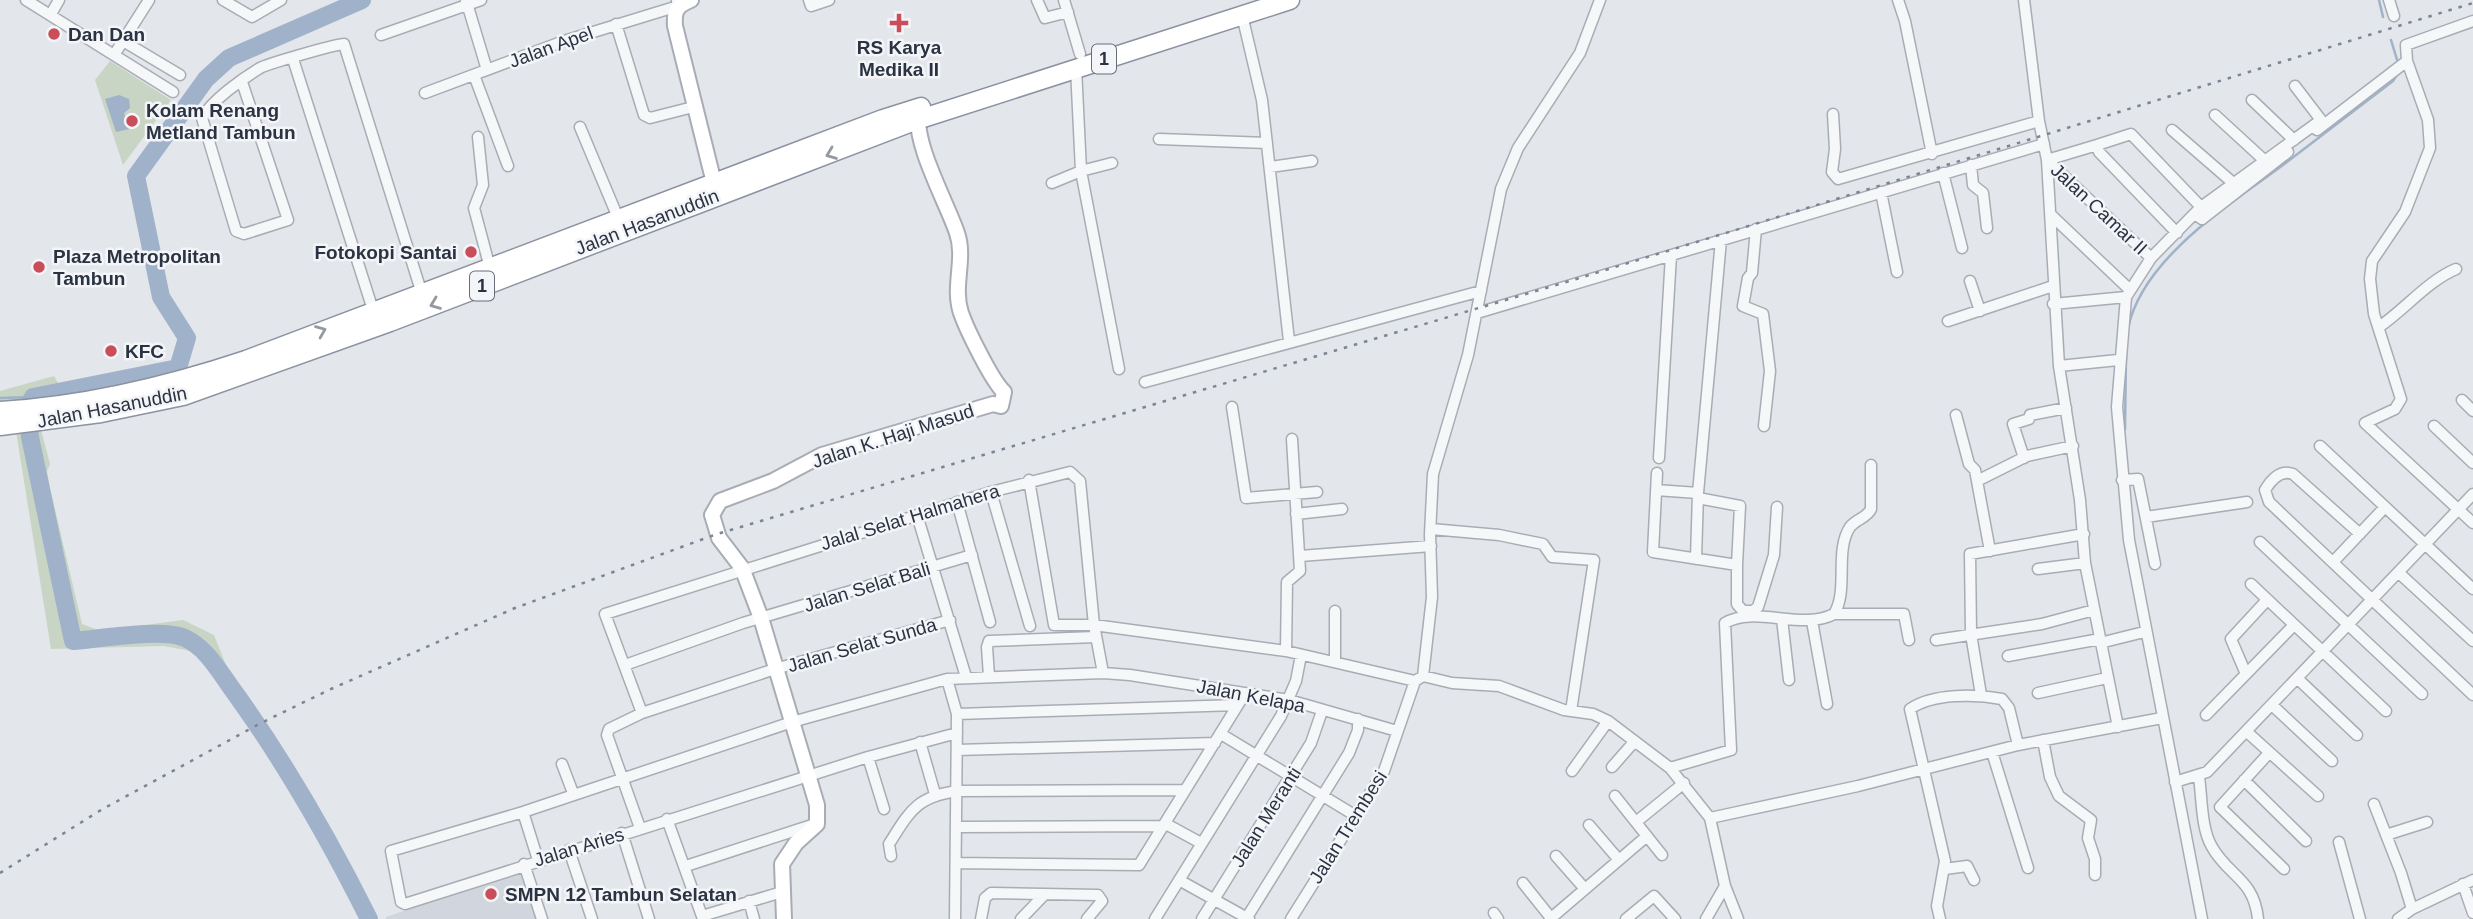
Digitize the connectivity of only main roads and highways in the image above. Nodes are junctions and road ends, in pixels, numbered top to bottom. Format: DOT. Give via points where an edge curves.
graph roads {
  1 [pos="1254,0"];
  2 [pos="1290,0"];
  3 [pos="1078,61"];
  4 [pos="715,189"];
  5 [pos="42,415"];
  6 [pos="7,418"];
  1 -- 3 [label="highway, Jalan Hasanuddin / 1"];
  2 -- 3 [label="highway, Jalan Hasanuddin / 1"];
  3 -- 4 [label="highway, Jalan Hasanuddin / 1" via="919,114 883,118"];
  5 -- 4 [label="highway, Jalan Hasanuddin / 1, one-way" via="178,383 262,355 371,306 422,294"];
  4 -- 5 [label="highway, Jalan Hasanuddin / 1, one-way" via="390,322 183,396"];
  5 -- 6 [label="highway, Jalan Hasanuddin / 1"];
}
